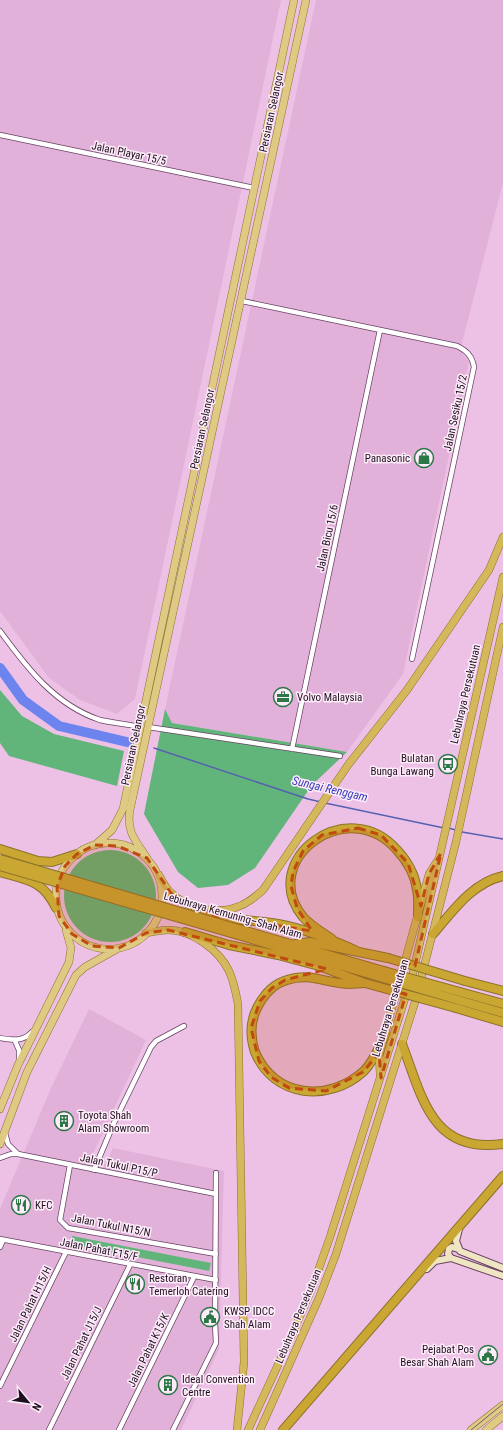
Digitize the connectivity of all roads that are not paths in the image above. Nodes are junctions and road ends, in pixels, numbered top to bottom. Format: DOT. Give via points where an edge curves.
graph roads {
  1 [pos="294,0"];
  2 [pos="306,0"];
  3 [pos="0,135"];
  4 [pos="254,188"];
  5 [pos="242,301"];
  6 [pos="380,330"];
  7 [pos="503,537"];
  8 [pos="503,577"];
  9 [pos="503,627"];
  10 [pos="0,631"];
  11 [pos="412,659"];
  12 [pos="140,726"];
  13 [pos="148,727"];
  14 [pos="292,749"];
  15 [pos="340,756"];
  16 [pos="95,845"];
  17 [pos="0,849"];
  18 [pos="77,854"];
  19 [pos="441,854"];
  20 [pos="147,858"];
  21 [pos="0,859"];
  22 [pos="0,866"];
  23 [pos="0,872"];
  24 [pos="158,875"];
  25 [pos="503,876"];
  26 [pos="56,908"];
  27 [pos="205,911"];
  28 [pos="418,917"];
  29 [pos="64,926"];
  30 [pos="186,932"];
  31 [pos="238,932"];
  32 [pos="146,933"];
  33 [pos="433,934"];
  34 [pos="332,939"];
  35 [pos="256,941"];
  36 [pos="293,944"];
  37 [pos="119,948"];
  38 [pos="359,952"];
  39 [pos="278,955"];
  40 [pos="384,974"];
  41 [pos="365,982"];
  42 [pos="503,991"];
  43 [pos="458,1000"];
  44 [pos="503,1004"];
  45 [pos="503,1013"];
  46 [pos="500,1022"];
  47 [pos="184,1026"];
  48 [pos="38,1027"];
  49 [pos="385,1035"];
  50 [pos="0,1038"];
  51 [pos="15,1041"];
  52 [pos="402,1044"];
  53 [pos="18,1065"];
  54 [pos="381,1078"];
  55 [pos="0,1109"];
  56 [pos="5,1131"];
  57 [pos="0,1144"];
  58 [pos="503,1144"];
  59 [pos="18,1154"];
  60 [pos="0,1158"];
  61 [pos="70,1165"];
  62 [pos="94,1170"];
  63 [pos="216,1173"];
  64 [pos="503,1176"];
  65 [pos="216,1194"];
  66 [pos="459,1229"];
  67 [pos="2,1240"];
  68 [pos="0,1247"];
  69 [pos="458,1249"];
  70 [pos="66,1252"];
  71 [pos="216,1254"];
  72 [pos="451,1258"];
  73 [pos="130,1265"];
  74 [pos="503,1268"];
  75 [pos="503,1276"];
  76 [pos="194,1277"];
  77 [pos="415,1279"];
  78 [pos="216,1280"];
  79 [pos="0,1386"];
  80 [pos="503,1405"];
  81 [pos="503,1416"];
  82 [pos="49,1430"];
  83 [pos="119,1430"];
  84 [pos="173,1430"];
  85 [pos="237,1430"];
  86 [pos="248,1430"];
  87 [pos="260,1430"];
  88 [pos="283,1430"];
  89 [pos="471,1430"];
  90 [pos="486,1430"];
  1 -- 4 [label="main road, Persiaran Selangor"];
  2 -- 5 [label="main road, Persiaran Selangor"];
  3 -- 4 [label="street, Jalan Playar 15/5"];
  4 -- 12 [label="main road, Persiaran Selangor"];
  5 -- 6 [label="street, Jalan Sesiku 15/2"];
  5 -- 13 [label="main road, Persiaran Selangor"];
  6 -- 11 [label="street, Jalan Sesiku 15/2" via="457,346 470,355 474,367"];
  6 -- 14 [label="street, Jalan Bicu 15/6"];
  7 -- 27 [label="highway" via="489,570 407,690 348,765 263,890 250,901 237,907"];
  8 -- 19 [label="highway, Lebuhraya Persekutuan"];
  9 -- 33 [label="highway, Lebuhraya Persekutuan"];
  10 -- 12 [label="street" via="39,680 69,706 102,720"];
  12 -- 16 [label="main road, Persiaran Selangor" via="123,809 112,830"];
  13 -- 14 [label="street"];
  13 -- 20 [label="main road, Persiaran Selangor" via="128,824 131,834"];
  14 -- 15 [label="street"];
  16 -- 18 [label="main road"];
  16 -- 20 [label="main road" via="123,847"];
  17 -- 18 [label="highway" via="52,862"];
  18 -- 26 [label="main road" via="65,866 61,875 57,887"];
  19 -- 28 [label="highway" via="429,874"];
  19 -- 54 [label="highway, Lebuhraya Persekutuan" via="413,973"];
  20 -- 24 [label="main road"];
  21 -- 31 [label="highway, Lebuhraya Kemuning–Shah Alam, bridge"];
  22 -- 31 [label="highway, Lebuhraya Kemuning–Shah Alam, bridge"];
  23 -- 26 [label="highway" via="36,883 51,897"];
  24 -- 27 [label="highway" via="171,892"];
  24 -- 32 [label="main road" via="161,902 158,916"];
  25 -- 33 [label="highway" via="480,885 465,897"];
  26 -- 29 [label="main road"];
  27 -- 34 [label="highway" via="233,920 283,925"];
  28 -- 34 [label="highway" via="417,891 413,874 408,863 392,844 370,830 333,830 322,835 303,851 293,872 291,886 294,899 303,916 311,925"];
  28 -- 49 [label="highway"];
  29 -- 37 [label="main road" via="92,946"];
  29 -- 48 [label="main road" via="71,948 70,962"];
  30 -- 32 [label="highway" via="168,930"];
  30 -- 39 [label="highway" via="229,945"];
  30 -- 85 [label="highway" via="222,961 233,981 238,1004 244,1362"];
  31 -- 35 [label="highway, Lebuhraya Kemuning–Shah Alam"];
  31 -- 36 [label="highway, Lebuhraya Kemuning–Shah Alam"];
  32 -- 37 [label="main road" via="134,942"];
  33 -- 52 [label="highway, Lebuhraya Persekutuan"];
  34 -- 38 [label="highway"];
  35 -- 39 [label="highway"];
  35 -- 40 [label="highway, Lebuhraya Kemuning–Shah Alam"];
  36 -- 38 [label="highway" via="310,942"];
  36 -- 40 [label="highway, Lebuhraya Kemuning–Shah Alam"];
  37 -- 56 [label="main road" via="76,975 27,1072"];
  38 -- 42 [label="highway, bridge"];
  39 -- 41 [label="highway"];
  40 -- 43 [label="highway, Lebuhraya Kemuning–Shah Alam, bridge"];
  41 -- 43 [label="highway, bridge"];
  41 -- 49 [label="highway" via="349,984 316,977 299,977 278,984 260,1001 253,1016 252,1044 264,1069 279,1083 307,1092 326,1091 350,1081 363,1072"];
  43 -- 44 [label="highway"];
  43 -- 45 [label="highway"];
  43 -- 46 [label="highway"];
  47 -- 62 [label="street" via="156,1041 151,1047"];
  48 -- 51 [label="street" via="29,1036"];
  48 -- 53 [label="main road"];
  49 -- 54 [label="highway" via="379,1055"];
  50 -- 51 [label="street"];
  51 -- 53 [label="street" via="19,1050"];
  52 -- 58 [label="highway" via="418,1091 438,1125 456,1138 470,1143 485,1146"];
  52 -- 87 [label="highway, Lebuhraya Persekutuan" via="336,1254 314,1311"];
  53 -- 55 [label="main road"];
  54 -- 86 [label="highway, Lebuhraya Persekutuan" via="312,1288"];
  56 -- 57 [label="main road"];
  56 -- 59 [label="street" via="8,1144"];
  59 -- 60 [label="street"];
  59 -- 61 [label="street, Jalan Tukul P15/P"];
  61 -- 62 [label="street, Jalan Tukul P15/P"];
  61 -- 71 [label="street, Jalan Tukul N15/N" via="60,1220 68,1228"];
  62 -- 65 [label="street, Jalan Tukul P15/P"];
  63 -- 65 [label="street"];
  64 -- 66 [label="highway"];
  65 -- 71 [label="street"];
  66 -- 69 [label="main road" via="456,1241"];
  66 -- 77 [label="highway"];
  67 -- 68 [label="street"];
  67 -- 70 [label="street, Jalan Pahat F15/F"];
  69 -- 72 [label="main road" via="449,1249 448,1254"];
  69 -- 74 [label="main road" via="464,1254"];
  70 -- 73 [label="street, Jalan Pahat F15/F"];
  70 -- 79 [label="street, Jalan Pahat H15/H"];
  71 -- 78 [label="street"];
  72 -- 75 [label="main road"];
  72 -- 77 [label="main road" via="435,1261"];
  73 -- 76 [label="street, Jalan Pahat F15/F"];
  73 -- 82 [label="street, Jalan Pahat J15/J"];
  76 -- 78 [label="street, Jalan Pahat F15/F"];
  76 -- 83 [label="street, Jalan Pahat K15/K"];
  77 -- 88 [label="highway"];
  78 -- 84 [label="street" via="216,1343"];
  80 -- 89 [label="main road"];
  81 -- 90 [label="main road"];
}
